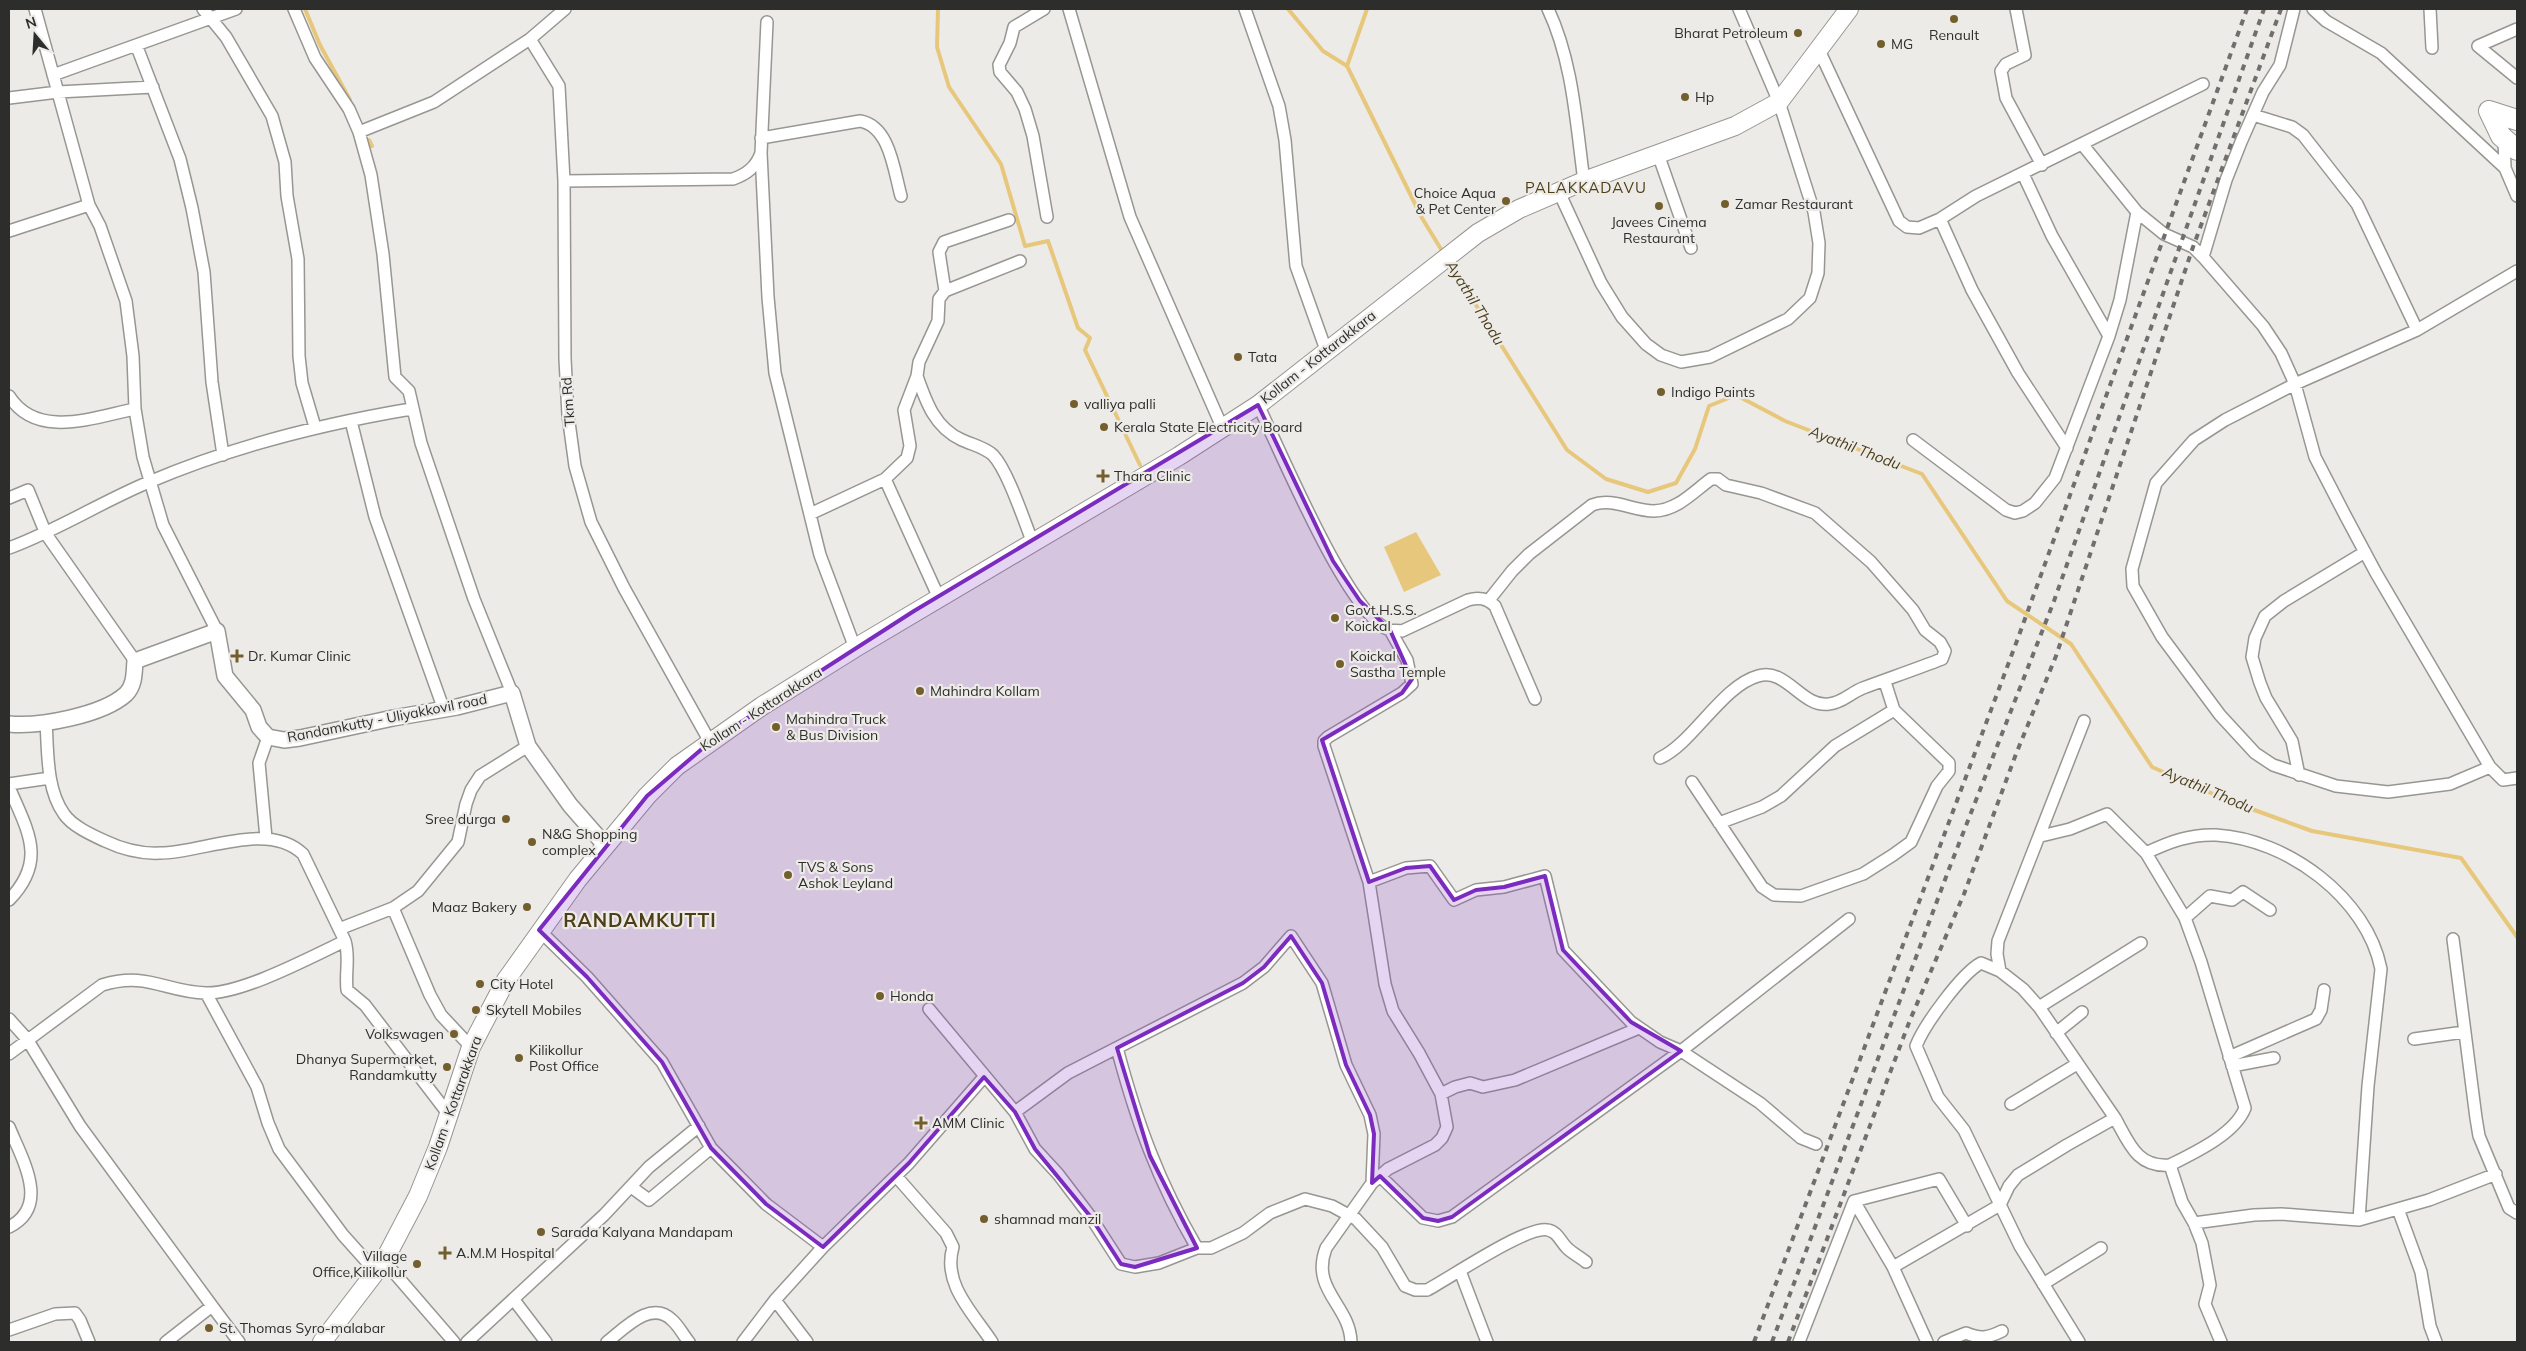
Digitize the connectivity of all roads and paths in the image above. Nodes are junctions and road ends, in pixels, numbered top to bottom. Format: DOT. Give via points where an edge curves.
graph roads {
  1 [pos="35,9"];
  2 [pos="202,9"];
  3 [pos="236,9"];
  4 [pos="294,9"];
  5 [pos="565,9"];
  6 [pos="1044,9"];
  7 [pos="1069,9"];
  8 [pos="1245,9"];
  9 [pos="1548,9"];
  10 [pos="1739,9"];
  11 [pos="1849,9"];
  12 [pos="2016,9"];
  13 [pos="2294,9"];
  14 [pos="2313,9"];
  15 [pos="2430,9"];
  16 [pos="210,19"];
  17 [pos="767,22"];
  18 [pos="2517,29"];
  19 [pos="530,39"];
  20 [pos="137,46"];
  21 [pos="1818,48"];
  22 [pos="2432,48"];
  23 [pos="53,75"];
  24 [pos="2517,78"];
  25 [pos="2202,84"];
  26 [pos="153,87"];
  27 [pos="58,92"];
  28 [pos="9,98"];
  29 [pos="1780,102"];
  30 [pos="2253,114"];
  31 [pos="2517,120"];
  32 [pos="359,132"];
  33 [pos="762,138"];
  34 [pos="2082,144"];
  35 [pos="2510,144"];
  36 [pos="761,153"];
  37 [pos="1658,154"];
  38 [pos="2042,165"];
  39 [pos="2505,168"];
  40 [pos="2022,174"];
  41 [pos="564,181"];
  42 [pos="1584,181"];
  43 [pos="1560,192"];
  44 [pos="901,196"];
  45 [pos="2517,196"];
  46 [pos="90,205"];
  47 [pos="2137,212"];
  48 [pos="1047,217"];
  49 [pos="1940,219"];
  50 [pos="1009,220"];
  51 [pos="9,231"];
  52 [pos="1691,248"];
  53 [pos="2203,257"];
  54 [pos="1020,261"];
  55 [pos="2517,271"];
  56 [pos="945,291"];
  57 [pos="2417,330"];
  58 [pos="2109,336"];
  59 [pos="1326,350"];
  60 [pos="917,376"];
  61 [pos="2295,384"];
  62 [pos="9,396"];
  63 [pos="1258,405"];
  64 [pos="135,409"];
  65 [pos="412,409"];
  66 [pos="351,421"];
  67 [pos="315,427"];
  68 [pos="1222,427"];
  69 [pos="1913,440"];
  70 [pos="2068,448"];
  71 [pos="222,455"];
  72 [pos="885,479"];
  73 [pos="151,481"];
  74 [pos="9,498"];
  75 [pos="810,514"];
  76 [pos="46,534"];
  77 [pos="1033,543"];
  78 [pos="9,548"];
  79 [pos="2365,552"];
  80 [pos="939,598"];
  81 [pos="1489,600"];
  82 [pos="1390,630"];
  83 [pos="217,631"];
  84 [pos="854,648"];
  85 [pos="135,661"];
  86 [pos="1885,682"];
  87 [pos="512,693"];
  88 [pos="1535,699"];
  89 [pos="444,710"];
  90 [pos="1894,710"];
  91 [pos="2084,721"];
  92 [pos="46,722"];
  93 [pos="9,724"];
  94 [pos="268,737"];
  95 [pos="710,742"];
  96 [pos="528,746"];
  97 [pos="1660,758"];
  98 [pos="2490,767"];
  99 [pos="2299,775"];
  100 [pos="50,778"];
  101 [pos="2517,778"];
  102 [pos="1692,782"];
  103 [pos="9,786"];
  104 [pos="1719,823"];
  105 [pos="2041,836"];
  106 [pos="266,838"];
  107 [pos="605,845"];
  108 [pos="2146,854"];
  109 [pos="1369,882"];
  110 [pos="9,900"];
  111 [pos="393,908"];
  112 [pos="2270,910"];
  113 [pos="2185,918"];
  114 [pos="1849,919"];
  115 [pos="339,929"];
  116 [pos="539,930"];
  117 [pos="2453,939"];
  118 [pos="345,941"];
  119 [pos="2141,943"];
  120 [pos="2000,971"];
  121 [pos="2324,990"];
  122 [pos="206,993"];
  123 [pos="2039,1007"];
  124 [pos="929,1009"];
  125 [pos="2082,1012"];
  126 [pos="9,1019"];
  127 [pos="1639,1028"];
  128 [pos="2464,1032"];
  129 [pos="2056,1033"];
  130 [pos="27,1039"];
  131 [pos="2414,1039"];
  132 [pos="472,1047"];
  133 [pos="1117,1048"];
  134 [pos="1681,1051"];
  135 [pos="9,1054"];
  136 [pos="2274,1058"];
  137 [pos="2230,1061"];
  138 [pos="2077,1064"];
  139 [pos="984,1077"];
  140 [pos="1440,1094"];
  141 [pos="2011,1104"];
  142 [pos="1015,1112"];
  143 [pos="449,1115"];
  144 [pos="2115,1118"];
  145 [pos="699,1126"];
  146 [pos="9,1128"];
  147 [pos="1816,1144"];
  148 [pos="711,1148"];
  149 [pos="2170,1165"];
  150 [pos="2496,1174"];
  151 [pos="896,1176"];
  152 [pos="1376,1180"];
  153 [pos="634,1189"];
  154 [pos="1854,1201"];
  155 [pos="2000,1205"];
  156 [pos="2398,1209"];
  157 [pos="2517,1213"];
  158 [pos="1348,1215"];
  159 [pos="2359,1220"];
  160 [pos="2194,1223"];
  161 [pos="1967,1226"];
  162 [pos="9,1227"];
  163 [pos="823,1246"];
  164 [pos="1197,1248"];
  165 [pos="2101,1248"];
  166 [pos="1586,1262"];
  167 [pos="380,1267"];
  168 [pos="1894,1267"];
  169 [pos="1460,1271"];
  170 [pos="2043,1284"];
  171 [pos="514,1300"];
  172 [pos="776,1300"];
  173 [pos="212,1306"];
  174 [pos="9,1330"];
  175 [pos="2002,1331"];
  176 [pos="89,1342"];
  177 [pos="166,1342"];
  178 [pos="239,1342"];
  179 [pos="322,1342"];
  180 [pos="454,1342"];
  181 [pos="467,1342"];
  182 [pos="546,1342"];
  183 [pos="607,1342"];
  184 [pos="689,1342"];
  185 [pos="742,1342"];
  186 [pos="808,1342"];
  187 [pos="992,1342"];
  188 [pos="1351,1342"];
  189 [pos="1487,1342"];
  190 [pos="1799,1342"];
  191 [pos="1927,1342"];
  192 [pos="1944,1342"];
  193 [pos="2079,1342"];
  194 [pos="2221,1342"];
  195 [pos="2436,1342"];
  1 -- 23 [label="street"];
  2 -- 16 [label="street"];
  3 -- 16 [label="street"];
  4 -- 32 [label="street" via="316,58 349,109"];
  5 -- 19 [label="street"];
  6 -- 48 [label="street" via="1014,27 1010,43 998,65 1025,110 1033,136"];
  7 -- 68 [label="street" via="1130,217"];
  8 -- 59 [label="street" via="1279,106 1296,266"];
  9 -- 42 [label="street" via="1568,70"];
  10 -- 29 [label="street"];
  11 -- 21 [label="main road"];
  12 -- 38 [label="street" via="2025,54 2006,64 2001,72 2006,98"];
  13 -- 30 [label="street" via="2280,65"];
  14 -- 39 [label="street" via="2326,21 2381,54"];
  15 -- 22 [label="street"];
  16 -- 20 [label="street"];
  16 -- 67 [label="street" via="226,37 272,116 285,162 287,196 298,259 302,383"];
  17 -- 33 [label="street"];
  18 -- 24 [label="street" via="2478,46"];
  19 -- 32 [label="street" via="434,102"];
  19 -- 41 [label="street, Tkm Rd" via="559,86"];
  20 -- 23 [label="street"];
  20 -- 26 [label="street"];
  21 -- 29 [label="main road"];
  21 -- 49 [label="street" via="1899,221 1906,227 1919,228"];
  23 -- 27 [label="street"];
  25 -- 34 [label="street"];
  26 -- 27 [label="street"];
  26 -- 71 [label="street" via="180,159 204,272 212,382"];
  27 -- 28 [label="street"];
  27 -- 46 [label="street"];
  29 -- 37 [label="main road" via="1735,126"];
  29 -- 43 [label="street" via="1814,212 1819,243 1818,273 1810,298 1788,319 1710,357 1681,362 1661,355 1634,332 1601,283"];
  30 -- 53 [label="street" via="2226,180"];
  30 -- 57 [label="street" via="2303,135 2357,204"];
  31 -- 35 [label="highway" via="2488,111"];
  32 -- 65 [label="street" via="371,176 383,254 395,377 409,391"];
  33 -- 36 [label="street"];
  33 -- 44 [label="street" via="860,120 870,122 886,146"];
  34 -- 38 [label="street"];
  34 -- 47 [label="street"];
  35 -- 39 [label="street"];
  36 -- 41 [label="street" via="752,168 733,179"];
  36 -- 75 [label="street" via="775,373"];
  37 -- 42 [label="main road"];
  37 -- 52 [label="street"];
  38 -- 40 [label="street"];
  39 -- 45 [label="street"];
  40 -- 49 [label="street" via="1976,196"];
  40 -- 58 [label="street" via="2052,236"];
  41 -- 95 [label="street, Tkm Rd" via="565,359 575,466 591,522"];
  42 -- 43 [label="main road"];
  43 -- 59 [label="main road, Kollam - Kottarakkara" via="1519,209 1478,233"];
  46 -- 51 [label="street"];
  46 -- 64 [label="street" via="126,302"];
  47 -- 53 [label="street" via="2164,234 2192,247"];
  47 -- 58 [label="street" via="2122,292"];
  49 -- 70 [label="street" via="1972,290 2018,373"];
  50 -- 56 [label="street" via="944,242 939,252"];
  53 -- 61 [label="street" via="2263,326 2281,353"];
  54 -- 56 [label="street"];
  55 -- 57 [label="street"];
  56 -- 60 [label="street" via="939,299 938,321 919,362"];
  57 -- 61 [label="street"];
  58 -- 70 [label="street"];
  59 -- 63 [label="main road, Kollam - Kottarakkara"];
  60 -- 72 [label="street" via="904,410 910,446 907,458"];
  60 -- 77 [label="street" via="927,405 951,436 984,448 994,456"];
  61 -- 79 [label="street" via="2315,457"];
  61 -- 99 [label="street" via="2224,420 2184,450 2156,482 2132,568 2134,586 2145,610 2220,715 2255,753 2273,765"];
  62 -- 64 [label="street" via="27,416 46,423"];
  63 -- 68 [label="main road, Kollam - Kottarakkara"];
  63 -- 82 [label="street" via="1333,561 1372,616"];
  64 -- 73 [label="street" via="143,457"];
  65 -- 66 [label="street"];
  65 -- 87 [label="street" via="474,599"];
  66 -- 67 [label="street"];
  66 -- 89 [label="street" via="375,517"];
  67 -- 71 [label="street"];
  68 -- 77 [label="main road, Kollam - Kottarakkara"];
  69 -- 70 [label="street" via="2006,510 2015,513 2024,511 2043,494 2055,478"];
  71 -- 73 [label="street"];
  72 -- 75 [label="street"];
  72 -- 80 [label="street"];
  73 -- 76 [label="street"];
  73 -- 83 [label="street" via="163,525"];
  74 -- 76 [label="street" via="28,490"];
  75 -- 84 [label="street" via="820,555"];
  76 -- 78 [label="street"];
  76 -- 85 [label="street"];
  77 -- 80 [label="main road, Kollam - Kottarakkara"];
  79 -- 98 [label="street"];
  79 -- 99 [label="street" via="2284,601 2265,616 2255,638 2252,657 2260,683 2292,741"];
  80 -- 84 [label="main road, Kollam - Kottarakkara"];
  81 -- 82 [label="street" via="1468,600 1418,625"];
  81 -- 86 [label="street" via="1512,570 1592,505 1601,501 1655,511 1689,499 1712,479 1718,479 1726,485 1761,493 1815,513 1871,562 1913,610 1925,630 1940,642 1945,651 1942,659"];
  81 -- 88 [label="street" via="1495,606"];
  82 -- 109 [label="street" via="1406,660 1412,684 1324,741"];
  83 -- 85 [label="street"];
  83 -- 94 [label="street, Randamkutty - Uliyakkovil road" via="224,676 253,710 259,727"];
  84 -- 95 [label="main road, Kollam - Kottarakkara"];
  85 -- 92 [label="street" via="133,684 127,693 75,718"];
  86 -- 90 [label="street"];
  86 -- 97 [label="street" via="1862,688 1829,704 1816,702 1775,675 1759,675 1745,681 1672,753"];
  87 -- 89 [label="street, Randamkutty - Uliyakkovil road"];
  87 -- 96 [label="street"];
  89 -- 94 [label="street, Randamkutty - Uliyakkovil road" via="300,738"];
  90 -- 104 [label="street" via="1836,746 1781,796"];
  90 -- 104 [label="street" via="1949,763 1949,771 1937,786 1911,842 1864,874 1801,896 1774,896 1762,888"];
  91 -- 105 [label="street"];
  92 -- 93 [label="street"];
  92 -- 100 [label="street"];
  94 -- 106 [label="street" via="259,762"];
  95 -- 107 [label="main road, Kollam - Kottarakkara" via="677,766"];
  96 -- 107 [label="street" via="570,806"];
  96 -- 111 [label="street" via="480,776 466,804 458,842 418,891"];
  98 -- 99 [label="street" via="2450,784 2388,792 2336,786"];
  98 -- 101 [label="street" via="2502,780"];
  100 -- 103 [label="street"];
  100 -- 106 [label="street" via="64,814 73,823 105,842 136,852 161,853"];
  102 -- 104 [label="street"];
  103 -- 110 [label="street" via="26,829 32,858 23,882"];
  105 -- 108 [label="street" via="2070,829 2107,814"];
  105 -- 120 [label="street" via="1998,941"];
  106 -- 115 [label="street" via="294,846 302,854"];
  107 -- 116 [label="main road, Kollam - Kottarakkara"];
  108 -- 113 [label="street"];
  108 -- 159 [label="street" via="2172,841 2193,836 2217,835 2262,845 2292,859 2343,896 2371,936 2381,969 2368,1086"];
  109 -- 127 [label="street" via="1406,868 1430,866 1454,900 1476,890 1504,887 1545,876 1564,950 1598,989"];
  109 -- 140 [label="street" via="1385,984 1393,1011"];
  111 -- 115 [label="street"];
  111 -- 132 [label="street" via="430,996 441,1014"];
  112 -- 113 [label="street" via="2243,892 2232,900 2210,896"];
  113 -- 137 [label="street"];
  114 -- 134 [label="street"];
  115 -- 118 [label="street"];
  116 -- 132 [label="main road, Kollam - Kottarakkara" via="506,980"];
  116 -- 145 [label="street" via="587,977 662,1062"];
  117 -- 128 [label="street"];
  118 -- 122 [label="street" via="282,971 226,991"];
  118 -- 143 [label="street" via="349,952 345,974 347,990 366,1005"];
  119 -- 123 [label="street"];
  120 -- 123 [label="street"];
  120 -- 155 [label="street" via="1981,963 1973,967 1940,1005 1916,1046 1938,1097 1964,1130"];
  121 -- 137 [label="street" via="2316,1019"];
  122 -- 130 [label="street" via="138,979 120,980 87,994"];
  122 -- 167 [label="street" via="257,1087 279,1149 343,1235"];
  123 -- 129 [label="street"];
  124 -- 139 [label="street"];
  125 -- 129 [label="street"];
  126 -- 130 [label="street"];
  127 -- 134 [label="street"];
  127 -- 140 [label="street" via="1515,1080 1483,1087 1470,1083"];
  128 -- 131 [label="street"];
  128 -- 150 [label="street" via="2479,1136"];
  129 -- 138 [label="street"];
  130 -- 135 [label="street"];
  130 -- 173 [label="street" via="80,1126"];
  132 -- 143 [label="main road, Kollam - Kottarakkara"];
  133 -- 142 [label="street" via="1068,1073"];
  133 -- 152 [label="street" via="1243,983 1264,967 1291,936 1322,983 1346,1065 1370,1115"];
  133 -- 164 [label="street" via="1150,1156 1174,1209"];
  134 -- 147 [label="street" via="1760,1103 1801,1138"];
  134 -- 152 [label="street" via="1452,1217 1438,1221 1423,1218"];
  136 -- 137 [label="street"];
  137 -- 149 [label="street" via="2245,1108 2241,1118 2199,1151"];
  138 -- 141 [label="street"];
  138 -- 144 [label="street"];
  139 -- 142 [label="street"];
  139 -- 151 [label="street"];
  140 -- 152 [label="street" via="1447,1127 1442,1138 1388,1169"];
  142 -- 164 [label="street" via="1035,1149 1090,1216 1121,1264 1135,1267 1158,1263"];
  143 -- 167 [label="main road, Kollam - Kottarakkara" via="418,1196"];
  144 -- 149 [label="street" via="2140,1158 2155,1166"];
  144 -- 155 [label="street" via="2018,1175"];
  145 -- 148 [label="street"];
  145 -- 171 [label="street" via="649,1166 604,1215"];
  146 -- 162 [label="street" via="29,1178 31,1199 26,1216"];
  148 -- 153 [label="street" via="649,1200"];
  148 -- 163 [label="street" via="766,1204"];
  149 -- 160 [label="street" via="2182,1202"];
  150 -- 156 [label="street"];
  150 -- 157 [label="street" via="2509,1208"];
  151 -- 163 [label="street"];
  151 -- 187 [label="street" via="946,1233 953,1247 949,1260 958,1292"];
  152 -- 158 [label="street"];
  154 -- 161 [label="street" via="1939,1179"];
  154 -- 168 [label="street"];
  154 -- 190 [label="street"];
  155 -- 161 [label="street"];
  155 -- 170 [label="street"];
  156 -- 159 [label="street"];
  156 -- 195 [label="street" via="2421,1272 2430,1326"];
  158 -- 164 [label="street" via="1332,1206 1305,1199 1270,1213 1243,1233 1218,1245"];
  158 -- 169 [label="street" via="1382,1247 1405,1286 1427,1290"];
  158 -- 188 [label="street" via="1326,1248 1322,1270 1324,1283 1351,1330"];
  159 -- 160 [label="street" via="2281,1214"];
  160 -- 194 [label="street" via="2202,1243 2210,1285 2205,1304"];
  161 -- 168 [label="street"];
  163 -- 172 [label="street"];
  165 -- 170 [label="street"];
  166 -- 169 [label="street" via="1547,1229 1515,1240"];
  167 -- 179 [label="main road, Kollam - Kottarakkara"];
  167 -- 180 [label="street"];
  168 -- 191 [label="street"];
  169 -- 189 [label="street"];
  170 -- 193 [label="street"];
  171 -- 181 [label="street"];
  171 -- 182 [label="street"];
  172 -- 185 [label="street"];
  172 -- 186 [label="street"];
  173 -- 177 [label="street"];
  173 -- 178 [label="street"];
  174 -- 176 [label="street" via="55,1314 75,1313"];
  175 -- 192 [label="street" via="1977,1338 1966,1333"];
  183 -- 184 [label="street" via="639,1317 653,1312 671,1319"];
}
